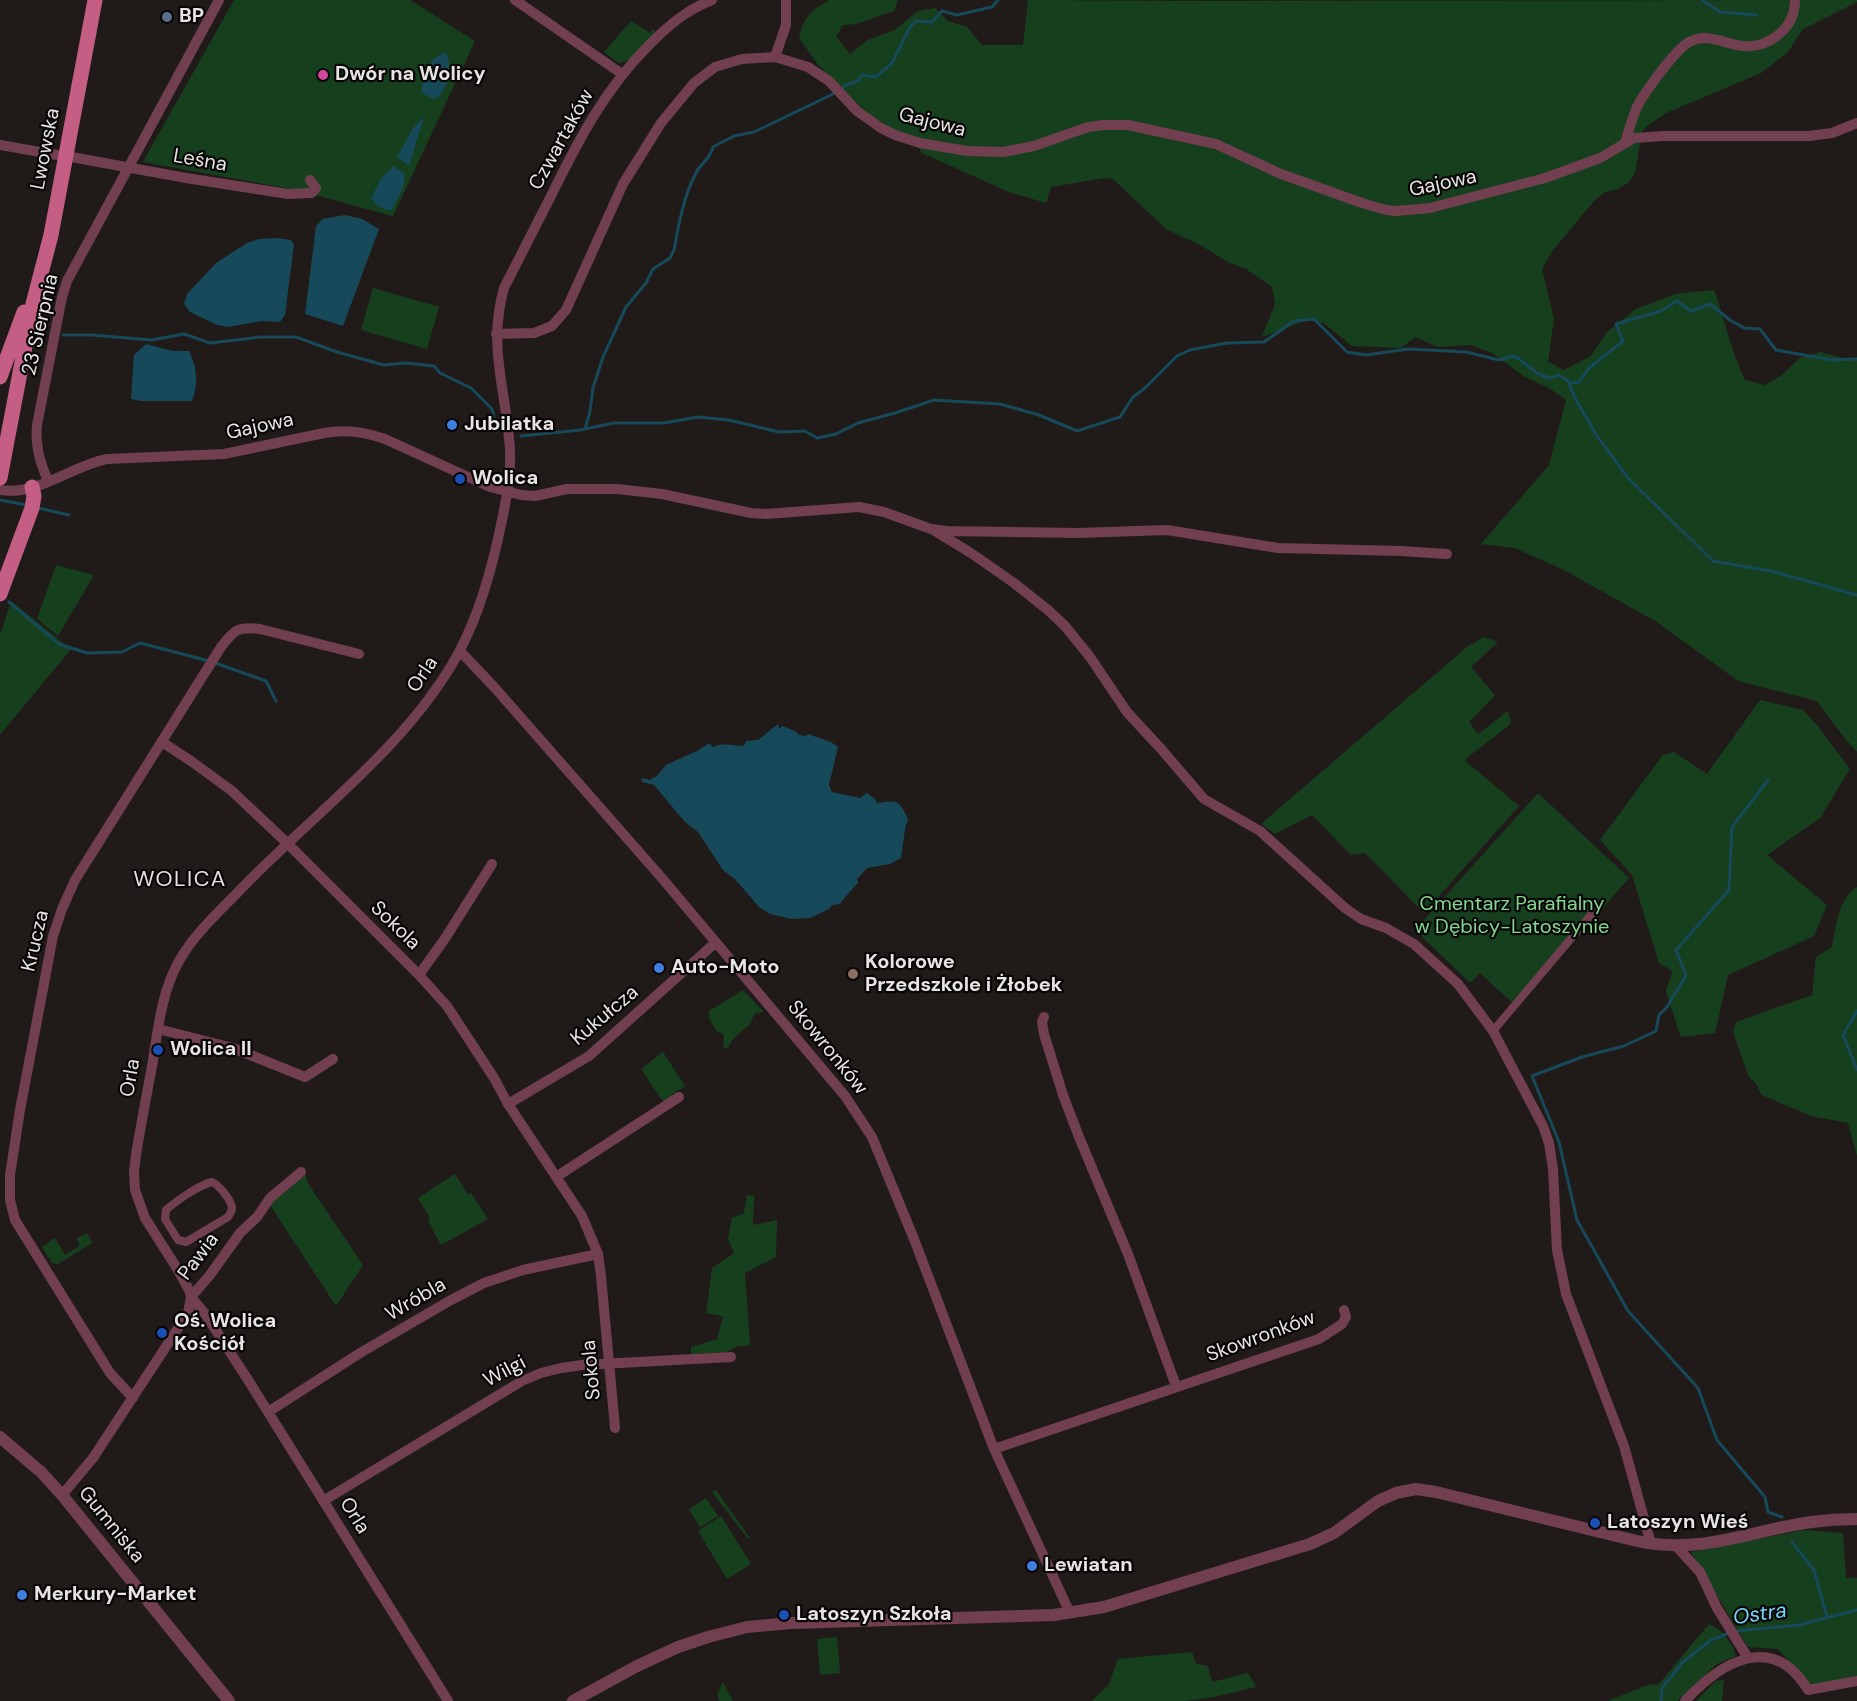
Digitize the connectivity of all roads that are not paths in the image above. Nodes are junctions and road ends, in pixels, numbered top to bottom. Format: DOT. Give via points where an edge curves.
graph roads {
  1 [pos="86,0"];
  2 [pos="95,0"];
  3 [pos="219,0"];
  4 [pos="515,0"];
  5 [pos="712,0"];
  6 [pos="786,0"];
  7 [pos="1795,0"];
  8 [pos="775,57"];
  9 [pos="622,74"];
  10 [pos="1857,123"];
  11 [pos="1625,142"];
  12 [pos="0,145"];
  13 [pos="61,156"];
  14 [pos="107,163"];
  15 [pos="129,167"];
  16 [pos="310,180"];
  17 [pos="118,185"];
  18 [pos="37,268"];
  19 [pos="33,304"];
  20 [pos="496,334"];
  21 [pos="0,377"];
  22 [pos="1,471"];
  23 [pos="48,481"];
  24 [pos="33,487"];
  25 [pos="0,490"];
  26 [pos="507,492"];
  27 [pos="931,529"];
  28 [pos="1447,554"];
  29 [pos="0,594"];
  30 [pos="460,651"];
  31 [pos="359,654"];
  32 [pos="162,742"];
  33 [pos="287,843"];
  34 [pos="492,864"];
  35 [pos="1595,910"];
  36 [pos="715,943"];
  37 [pos="419,975"];
  38 [pos="1044,1017"];
  39 [pos="158,1029"];
  40 [pos="1493,1031"];
  41 [pos="333,1059"];
  42 [pos="679,1097"];
  43 [pos="508,1104"];
  44 [pos="301,1172"];
  45 [pos="556,1177"];
  46 [pos="182,1242"];
  47 [pos="598,1254"];
  48 [pos="191,1298"];
  49 [pos="1344,1310"];
  50 [pos="731,1357"];
  51 [pos="610,1364"];
  52 [pos="1176,1386"];
  53 [pos="133,1398"];
  54 [pos="268,1412"];
  55 [pos="615,1428"];
  56 [pos="0,1437"];
  57 [pos="994,1449"];
  58 [pos="62,1495"];
  59 [pos="323,1501"];
  60 [pos="1857,1520"];
  61 [pos="1651,1544"];
  62 [pos="1677,1546"];
  63 [pos="1070,1613"];
  64 [pos="1748,1658"];
  65 [pos="1857,1681"];
  66 [pos="1809,1696"];
  67 [pos="229,1701"];
  68 [pos="448,1701"];
  69 [pos="573,1701"];
  70 [pos="1685,1701"];
  1 -- 13 [label="main road, Lwowska"];
  2 -- 13 [label="main road, Lwowska"];
  3 -- 15 [label="street, 23 Sierpnia"];
  4 -- 9 [label="street"];
  5 -- 9 [label="street, Czwartaków" via="670,24"];
  6 -- 8 [label="street" via="786,25"];
  7 -- 11 [label="street" via="1789,25 1764,43 1742,46 1713,38 1685,45 1638,106"];
  8 -- 11 [label="street, Gajowa" via="808,67 881,128 920,143 1003,152 1088,127 1128,125 1216,144 1281,174 1396,211 1430,208 1545,178 1600,158"];
  8 -- 20 [label="street, Gajowa" via="742,59 716,67 694,83 661,123 623,184 566,310 552,326 534,333"];
  9 -- 20 [label="street, Czwartaków" via="581,135 504,288"];
  10 -- 11 [label="street, Gajowa" via="1832,133 1809,136 1663,136"];
  12 -- 13 [label="street, Leśna"];
  13 -- 14 [label="street, Leśna"];
  13 -- 18 [label="main road, Lwowska"];
  13 -- 19 [label="main road, Lwowska" via="51,235"];
  14 -- 15 [label="street, Leśna"];
  14 -- 17 [label="street"];
  15 -- 16 [label="street, Leśna" via="288,194 312,193 316,188"];
  15 -- 17 [label="street, 23 Sierpnia"];
  17 -- 23 [label="street, 23 Sierpnia" via="75,262 62,297 37,425 38,454"];
  18 -- 19 [label="main road, Lwowska"];
  18 -- 21 [label="main road"];
  19 -- 22 [label="main road, Lwowska"];
  20 -- 26 [label="street" via="510,460"];
  23 -- 24 [label="street, Gajowa"];
  23 -- 26 [label="street, Gajowa" via="107,459 224,454 340,430 385,439"];
  24 -- 25 [label="street, Gajowa"];
  24 -- 29 [label="main road" via="32,508"];
  26 -- 27 [label="street, Gajowa" via="535,496 567,489 617,489 766,514 850,507 884,512"];
  26 -- 30 [label="street, Orla" via="491,572"];
  27 -- 28 [label="street" via="1078,533 1167,530 1278,548"];
  27 -- 40 [label="street" via="1014,583 1065,626 1126,712 1204,799 1260,831 1345,908 1414,944 1458,984"];
  30 -- 33 [label="street, Orla" via="419,713 356,780"];
  30 -- 36 [label="street, Skowronków" via="662,877"];
  31 -- 32 [label="street, Krucza" via="260,629 246,627 233,632"];
  32 -- 33 [label="street, Sokola" via="232,791"];
  32 -- 53 [label="street, Krucza" via="75,880 62,909 53,936 10,1175 15,1220 110,1373"];
  33 -- 37 [label="street, Sokola"];
  33 -- 39 [label="street, Orla" via="195,937 178,962 166,991"];
  34 -- 37 [label="street"];
  35 -- 40 [label="street"];
  36 -- 43 [label="street, Kukułcza" via="589,1056"];
  36 -- 57 [label="street, Skowronków" via="845,1096 872,1137"];
  37 -- 43 [label="street, Sokola" via="447,1006"];
  38 -- 52 [label="street" via="1044,1034 1063,1095 1128,1254"];
  39 -- 41 [label="street" via="233,1048 305,1077"];
  39 -- 48 [label="street, Orla" via="136,1155 135,1190 145,1218"];
  40 -- 61 [label="street" via="1543,1126 1553,1169 1557,1250 1566,1294 1624,1446"];
  42 -- 45 [label="street"];
  43 -- 45 [label="street, Sokola"];
  44 -- 48 [label="street, Pawia" via="270,1198"];
  45 -- 47 [label="street, Sokola" via="582,1216"];
  46 -- 46 [label="street" via="165,1219 166,1210 208,1183 216,1184 232,1207 231,1214"];
  47 -- 51 [label="street, Sokola"];
  47 -- 54 [label="street, Wróbla" via="484,1283 360,1353"];
  48 -- 53 [label="street, Pawia" via="188,1313"];
  48 -- 54 [label="street, Orla"];
  49 -- 52 [label="street, Skowronków" via="1342,1324 1319,1339"];
  50 -- 51 [label="street, Wilgi"];
  51 -- 55 [label="street, Sokola"];
  51 -- 59 [label="street, Wilgi" via="561,1368 522,1381"];
  52 -- 57 [label="street, Skowronków"];
  53 -- 58 [label="street, Pawia" via="93,1458"];
  54 -- 59 [label="street, Orla"];
  56 -- 58 [label="street, Gumniska"];
  57 -- 63 [label="street, Skowronków"];
  58 -- 67 [label="street, Gumniska"];
  59 -- 68 [label="street, Orla"];
  60 -- 62 [label="street" via="1809,1522 1712,1543"];
  61 -- 62 [label="street"];
  61 -- 63 [label="street" via="1436,1492 1409,1490 1388,1496 1343,1528 1310,1544 1104,1607"];
  62 -- 64 [label="street" via="1700,1572"];
  63 -- 69 [label="street" via="747,1627 678,1647"];
  64 -- 66 [label="street" via="1775,1659 1792,1671"];
  64 -- 70 [label="street" via="1714,1674"];
  65 -- 66 [label="street"];
}
